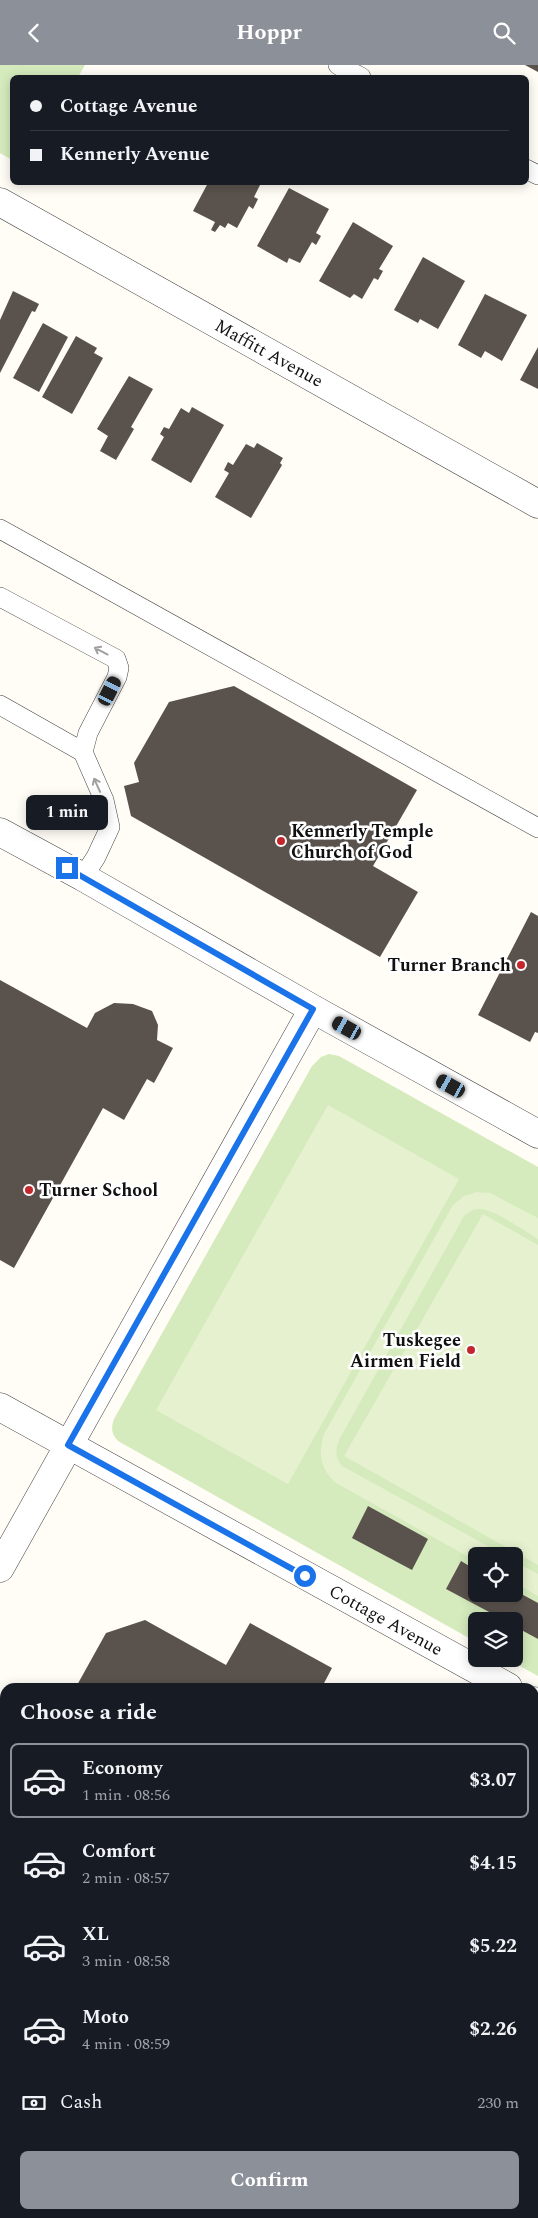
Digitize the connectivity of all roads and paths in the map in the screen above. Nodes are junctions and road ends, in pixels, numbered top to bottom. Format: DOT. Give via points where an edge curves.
graph roads {
  1 [pos="338,65"];
  2 [pos="357,75"];
  3 [pos="0,202"];
  4 [pos="538,504"];
  5 [pos="0,529"];
  6 [pos="0,597"];
  7 [pos="0,705"];
  8 [pos="82,752"];
  9 [pos="538,828"];
  10 [pos="0,833"];
  11 [pos="83,877"];
  12 [pos="313,1009"];
  13 [pos="538,1134"];
  14 [pos="0,1407"];
  15 [pos="68,1445"];
  16 [pos="0,1568"];
  17 [pos="501,1683"];
  1 -- 2 [label="lane"];
  3 -- 4 [label="street, Maffitt Avenue"];
  5 -- 9 [label="lane"];
  8 -- 6 [label="lane, one-way" via="88,733 117,677 116,659"];
  7 -- 8 [label="lane"];
  11 -- 8 [label="lane, one-way" via="110,827 104,800"];
  10 -- 11 [label="street"];
  11 -- 12 [label="street"];
  12 -- 13 [label="street"];
  12 -- 15 [label="street"];
  14 -- 15 [label="street, Cottage Avenue"];
  15 -- 16 [label="street"];
  15 -- 17 [label="street, Cottage Avenue"];
}
